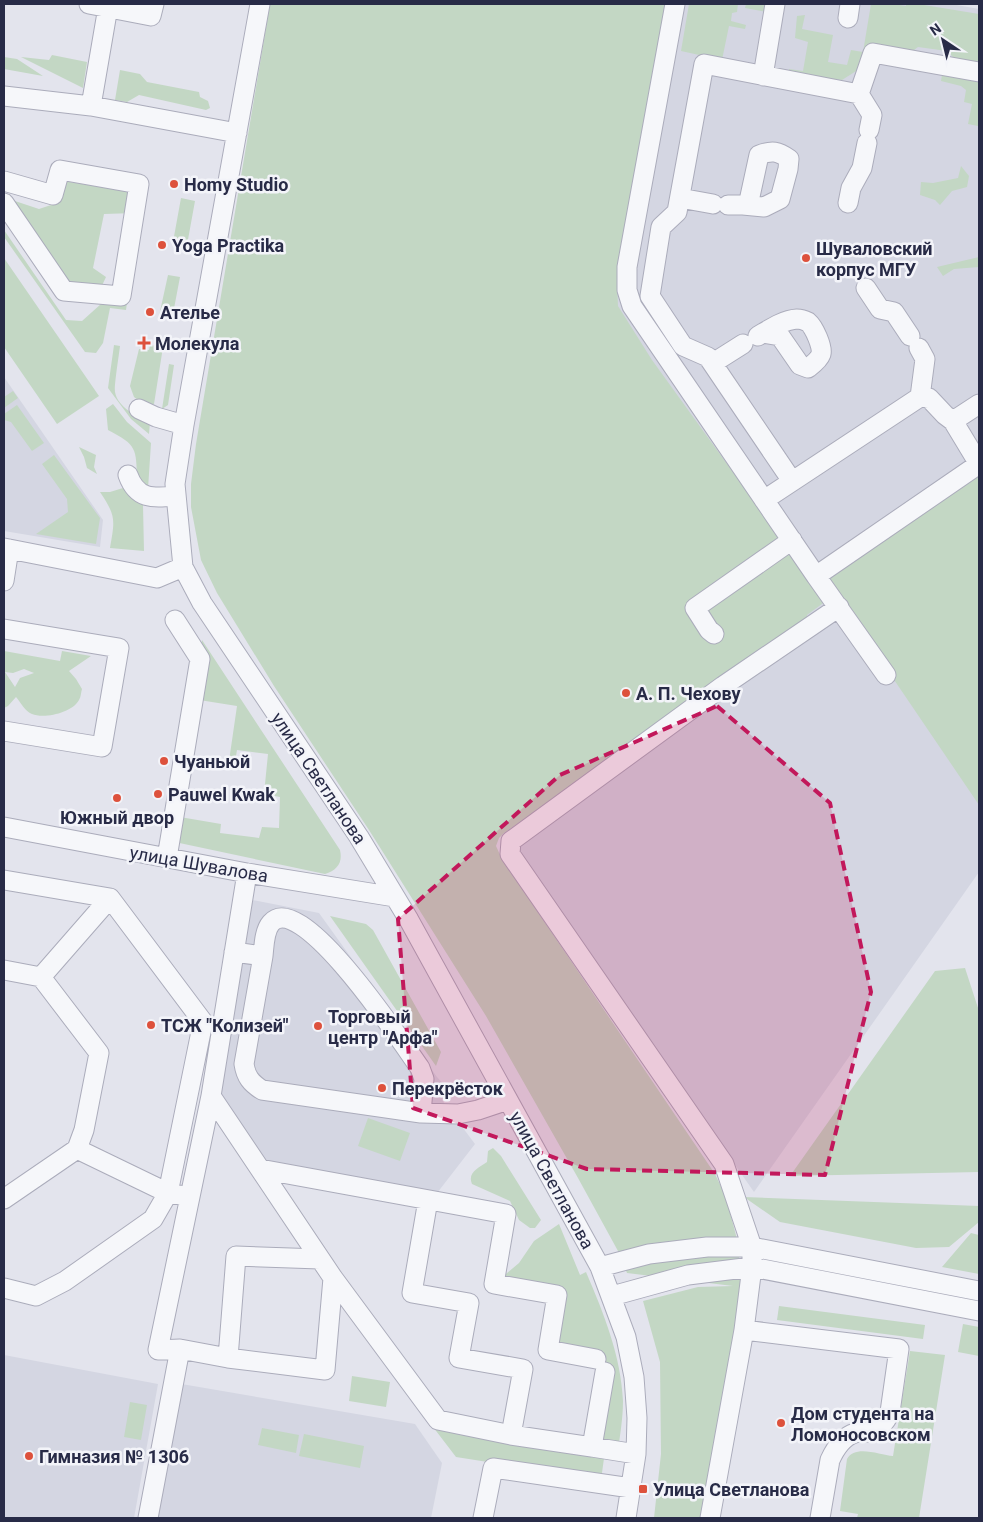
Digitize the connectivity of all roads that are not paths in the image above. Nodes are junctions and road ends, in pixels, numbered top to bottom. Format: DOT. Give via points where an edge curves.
graph roads {
  1 [pos="89,4"];
  2 [pos="154,4"];
  3 [pos="260,4"];
  4 [pos="675,4"];
  5 [pos="775,4"];
  6 [pos="108,8"];
  7 [pos="979,72"];
  8 [pos="763,76"];
  9 [pos="859,94"];
  10 [pos="4,96"];
  11 [pos="91,106"];
  12 [pos="236,133"];
  13 [pos="4,181"];
  14 [pos="680,198"];
  15 [pos="4,203"];
  16 [pos="848,203"];
  17 [pos="728,205"];
  18 [pos="866,288"];
  19 [pos="754,338"];
  20 [pos="713,363"];
  21 [pos="920,397"];
  22 [pos="979,404"];
  23 [pos="140,410"];
  24 [pos="953,421"];
  25 [pos="184,425"];
  26 [pos="979,464"];
  27 [pos="128,474"];
  28 [pos="792,482"];
  29 [pos="176,496"];
  30 [pos="764,500"];
  31 [pos="792,540"];
  32 [pos="6,549"];
  33 [pos="183,568"];
  34 [pos="816,576"];
  35 [pos="4,581"];
  36 [pos="839,607"];
  37 [pos="175,620"];
  38 [pos="4,629"];
  39 [pos="714,634"];
  40 [pos="886,675"];
  41 [pos="4,731"];
  42 [pos="4,827"];
  43 [pos="167,858"];
  44 [pos="247,873"];
  45 [pos="4,880"];
  46 [pos="395,897"];
  47 [pos="110,898"];
  48 [pos="234,952"];
  49 [pos="263,956"];
  50 [pos="4,970"];
  51 [pos="41,977"];
  52 [pos="211,1096"];
  53 [pos="508,1100"];
  54 [pos="420,1113"];
  55 [pos="76,1149"];
  56 [pos="260,1169"];
  57 [pos="168,1194"];
  58 [pos="192,1196"];
  59 [pos="4,1199"];
  60 [pos="428,1200"];
  61 [pos="752,1247"];
  62 [pos="320,1258"];
  63 [pos="600,1267"];
  64 [pos="752,1267"];
  65 [pos="333,1278"];
  66 [pos="4,1288"];
  67 [pos="971,1289"];
  68 [pos="612,1296"];
  69 [pos="960,1307"];
  70 [pos="979,1311"];
  71 [pos="744,1330"];
  72 [pos="180,1349"];
  73 [pos="228,1358"];
  74 [pos="511,1435"];
  75 [pos="592,1447"];
  76 [pos="636,1454"];
  77 [pos="631,1488"];
  78 [pos="148,1518"];
  79 [pos="483,1518"];
  80 [pos="626,1518"];
  81 [pos="710,1518"];
  82 [pos="820,1518"];
  1 -- 6 [label="street"];
  2 -- 6 [label="street" via="151,16"];
  3 -- 12 [label="street, улица Светланова"];
  4 -- 30 [label="street" via="628,267 627,290 632,306"];
  5 -- 8 [label="street"];
  6 -- 11 [label="street"];
  7 -- 9 [label="street" via="873,53"];
  8 -- 9 [label="street"];
  8 -- 14 [label="street" via="704,64"];
  9 -- 16 [label="street" via="872,115 862,168 850,188"];
  10 -- 11 [label="street"];
  11 -- 12 [label="street"];
  12 -- 25 [label="street, улица Светланова"];
  13 -- 15 [label="street" via="53,195 60,170 139,184 121,296 64,291"];
  14 -- 17 [label="street"];
  14 -- 20 [label="street" via="677,212 661,227 650,296 683,346 708,357"];
  18 -- 21 [label="street" via="880,309 894,312 925,359"];
  19 -- 20 [label="street"];
  20 -- 28 [label="street"];
  21 -- 24 [label="street" via="929,398"];
  21 -- 28 [label="street"];
  22 -- 24 [label="street"];
  23 -- 25 [label="street"];
  24 -- 26 [label="street"];
  25 -- 29 [label="street, улица Светланова"];
  26 -- 34 [label="street"];
  27 -- 29 [label="street" via="137,490 147,496"];
  28 -- 30 [label="street"];
  29 -- 33 [label="street, улица Светланова"];
  30 -- 31 [label="street"];
  31 -- 34 [label="street"];
  31 -- 39 [label="street" via="695,608"];
  32 -- 33 [label="street" via="157,578"];
  32 -- 35 [label="street"];
  33 -- 46 [label="street, улица Светланова" via="202,603 359,837"];
  34 -- 36 [label="street"];
  36 -- 40 [label="street"];
  36 -- 61 [label="street" via="723,686 511,840 510,854 724,1164"];
  37 -- 43 [label="street" via="200,659"];
  38 -- 41 [label="street" via="119,648 102,747"];
  42 -- 43 [label="street, улица Шувалова"];
  43 -- 44 [label="street, улица Шувалова"];
  44 -- 46 [label="street, улица Шувалова"];
  44 -- 48 [label="street"];
  45 -- 47 [label="street"];
  46 -- 53 [label="street, улица Светланова"];
  47 -- 51 [label="street"];
  47 -- 57 [label="street" via="203,1022"];
  48 -- 49 [label="street"];
  48 -- 52 [label="street"];
  49 -- 54 [label="street" via="268,929 276,919 298,923 314,934 366,994 420,1068 424,1079"];
  49 -- 54 [label="street" via="244,1064 245,1073 252,1083 262,1090"];
  50 -- 51 [label="street"];
  51 -- 55 [label="street" via="99,1053 84,1130"];
  52 -- 56 [label="street"];
  52 -- 58 [label="street"];
  53 -- 54 [label="street" via="458,1114"];
  53 -- 63 [label="street, улица Светланова"];
  55 -- 57 [label="street"];
  55 -- 59 [label="street"];
  56 -- 60 [label="street"];
  56 -- 62 [label="street"];
  57 -- 58 [label="street"];
  57 -- 66 [label="street" via="153,1219 65,1281 36,1296"];
  58 -- 72 [label="street" via="158,1350"];
  60 -- 74 [label="street" via="412,1293 469,1303 459,1358 522,1369"];
  60 -- 75 [label="street" via="506,1214 494,1284 557,1295 548,1350 600,1365"];
  61 -- 63 [label="street" via="707,1247 649,1254"];
  61 -- 64 [label="street"];
  61 -- 67 [label="street"];
  62 -- 65 [label="street"];
  62 -- 73 [label="street" via="236,1256"];
  63 -- 68 [label="street, улица Светланова"];
  64 -- 68 [label="street" via="688,1275"];
  64 -- 69 [label="street"];
  64 -- 71 [label="street"];
  65 -- 73 [label="street" via="325,1370"];
  65 -- 74 [label="street" via="438,1420"];
  67 -- 69 [label="street"];
  68 -- 76 [label="street, улица Светланова" via="626,1337 634,1377"];
  69 -- 70 [label="street"];
  71 -- 81 [label="street"];
  71 -- 82 [label="street" via="899,1349 888,1418 876,1429 847,1437 834,1451"];
  72 -- 73 [label="street"];
  72 -- 78 [label="street"];
  74 -- 75 [label="street"];
  75 -- 76 [label="street"];
  76 -- 77 [label="street, улица Светланова"];
  77 -- 79 [label="street" via="493,1468"];
  77 -- 80 [label="street, улица Светланова"];
}
